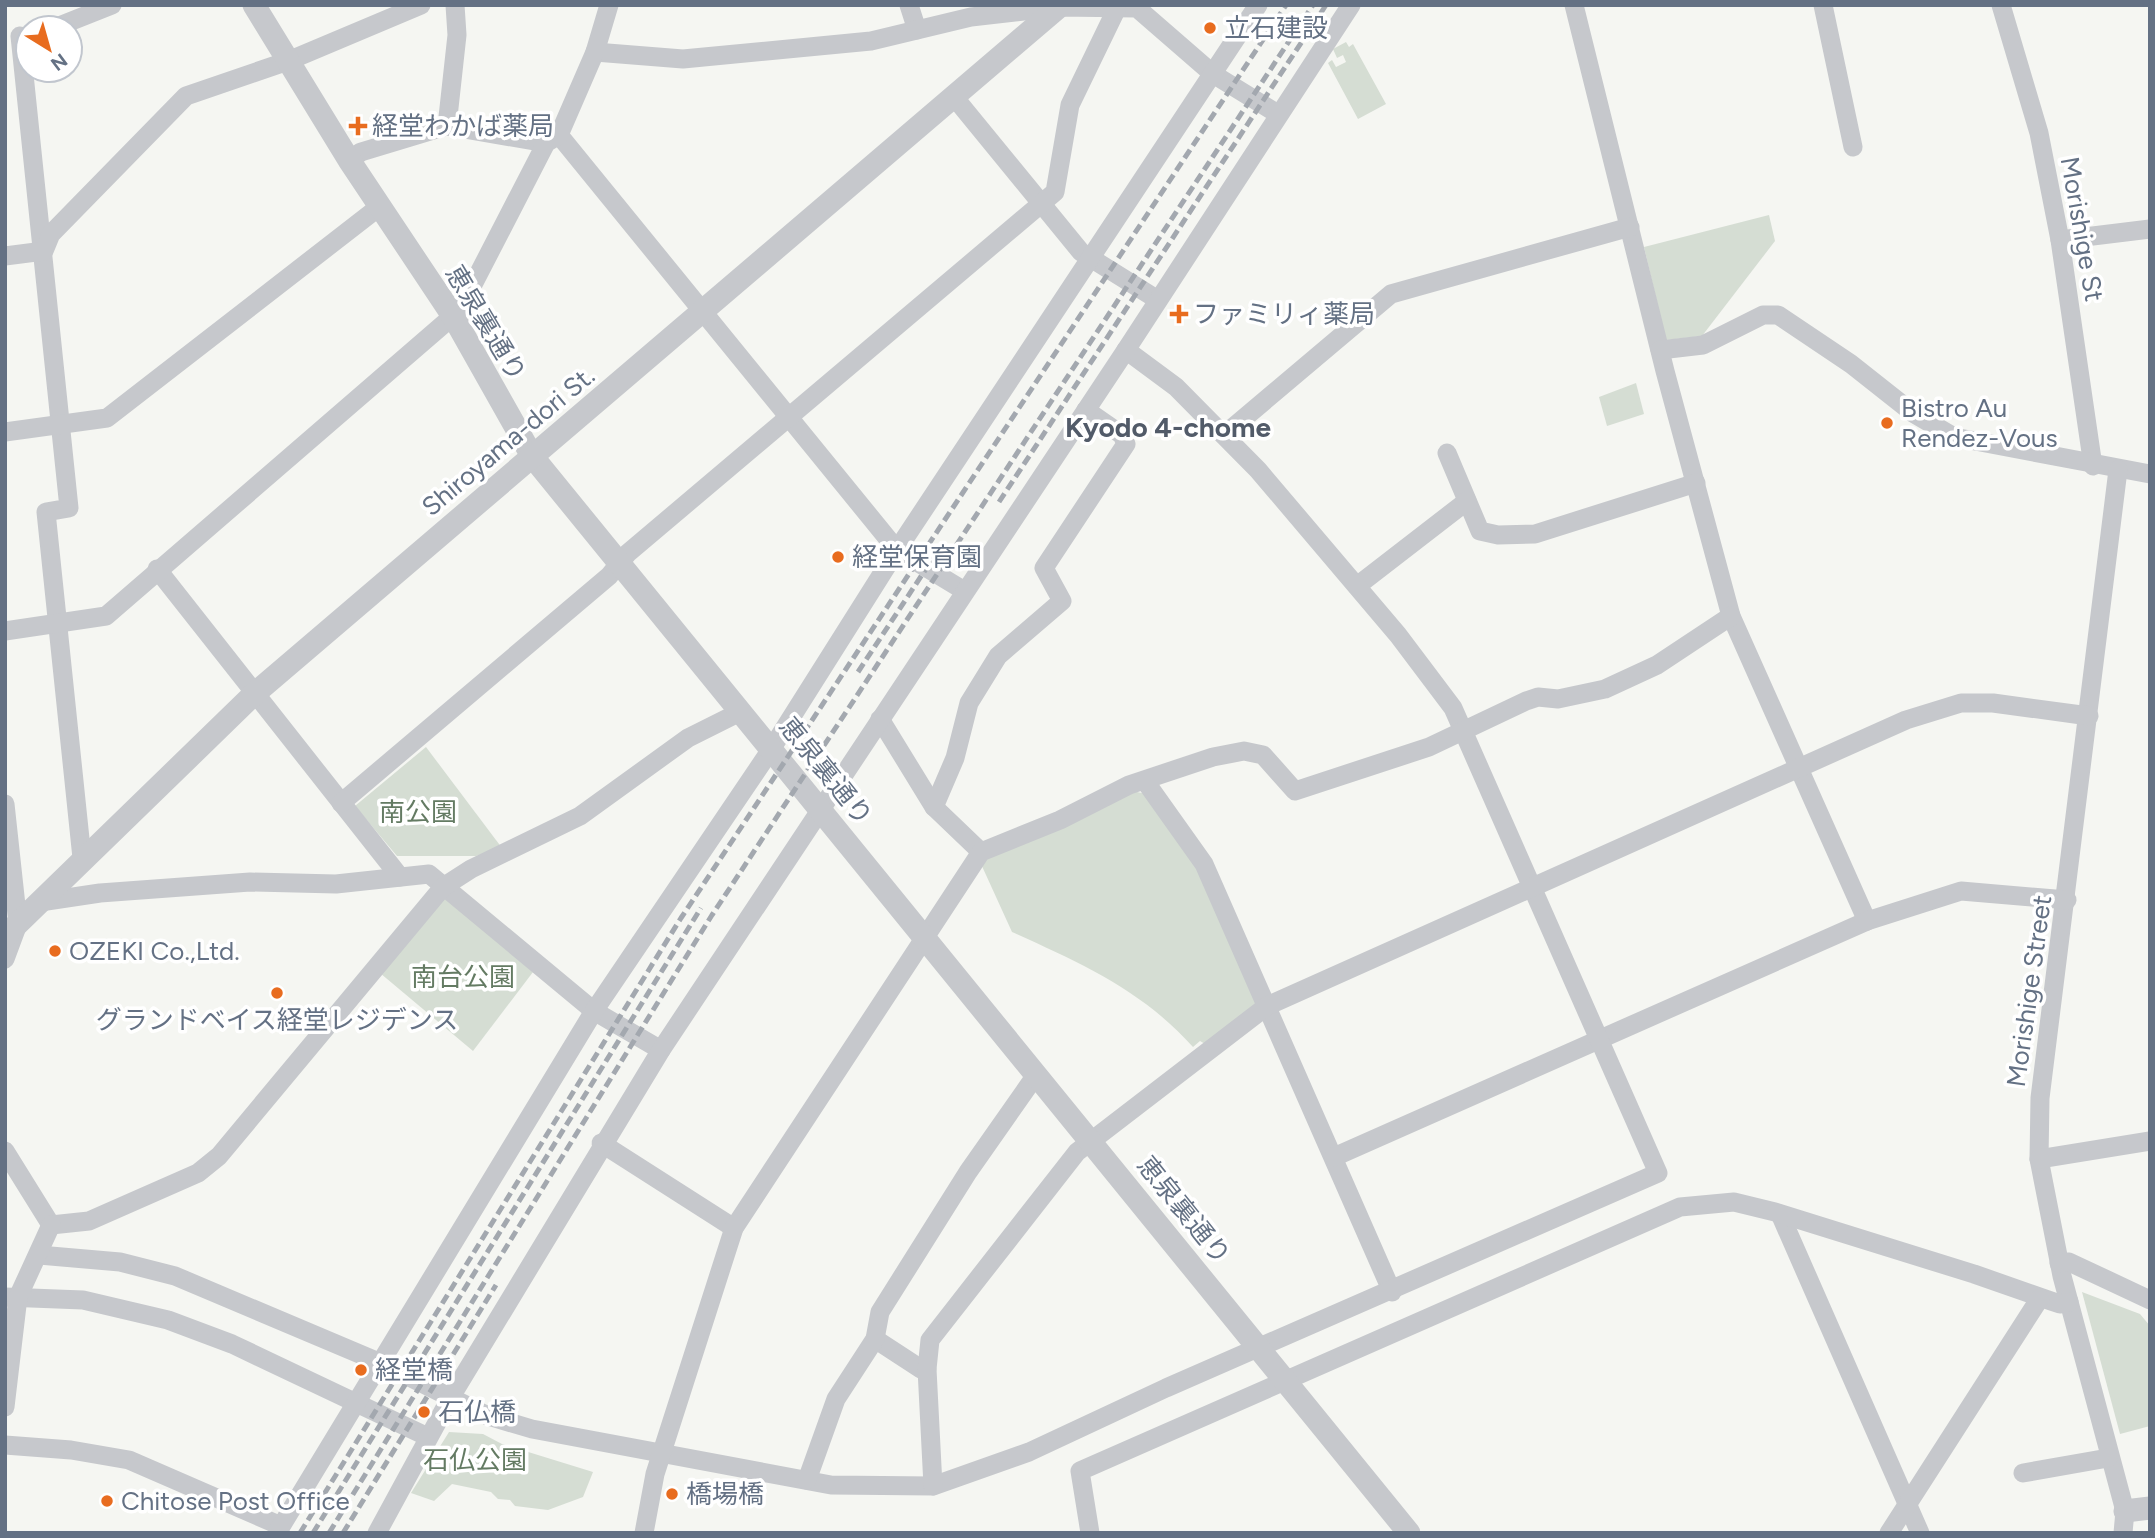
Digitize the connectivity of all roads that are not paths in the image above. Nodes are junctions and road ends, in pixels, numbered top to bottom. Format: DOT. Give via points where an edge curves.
graph roads {
  1 [pos="112,5"];
  2 [pos="254,5"];
  3 [pos="421,5"];
  4 [pos="455,5"];
  5 [pos="609,5"];
  6 [pos="909,5"];
  7 [pos="1258,5"];
  8 [pos="1351,5"];
  9 [pos="1574,5"];
  10 [pos="1823,5"];
  11 [pos="2001,5"];
  12 [pos="1059,6"];
  13 [pos="1116,10"];
  14 [pos="84,16"];
  15 [pos="917,30"];
  16 [pos="595,51"];
  17 [pos="288,61"];
  18 [pos="1213,74"];
  19 [pos="24,84"];
  20 [pos="955,98"];
  21 [pos="1278,114"];
  22 [pos="447,126"];
  23 [pos="552,139"];
  24 [pos="1853,147"];
  25 [pos="349,160"];
  26 [pos="1040,204"];
  27 [pos="379,207"];
  28 [pos="1630,228"];
  29 [pos="2150,229"];
  30 [pos="2060,240"];
  31 [pos="44,251"];
  32 [pos="5,256"];
  33 [pos="1092,258"];
  34 [pos="1158,300"];
  35 [pos="704,311"];
  36 [pos="453,316"];
  37 [pos="1660,350"];
  38 [pos="1126,351"];
  39 [pos="1086,410"];
  40 [pos="787,417"];
  41 [pos="62,424"];
  42 [pos="5,432"];
  43 [pos="1224,435"];
  44 [pos="1447,453"];
  45 [pos="532,456"];
  46 [pos="2093,466"];
  47 [pos="2118,470"];
  48 [pos="2150,474"];
  49 [pos="1696,483"];
  50 [pos="1467,501"];
  51 [pos="897,550"];
  52 [pos="619,564"];
  53 [pos="157,569"];
  54 [pos="1357,586"];
  55 [pos="963,590"];
  56 [pos="1731,616"];
  57 [pos="57,623"];
  58 [pos="5,631"];
  59 [pos="253,695"];
  60 [pos="740,712"];
  61 [pos="2089,716"];
  62 [pos="880,719"];
  63 [pos="1463,732"];
  64 [pos="772,748"];
  65 [pos="1800,770"];
  66 [pos="1145,781"];
  67 [pos="341,803"];
  68 [pos="5,804"];
  69 [pos="934,807"];
  70 [pos="821,808"];
  71 [pos="981,852"];
  72 [pos="82,858"];
  73 [pos="400,877"];
  74 [pos="443,887"];
  75 [pos="1534,887"];
  76 [pos="2067,900"];
  77 [pos="40,902"];
  78 [pos="1867,921"];
  79 [pos="11,930"];
  80 [pos="926,938"];
  81 [pos="5,959"];
  82 [pos="1267,1006"];
  83 [pos="594,1011"];
  84 [pos="1599,1038"];
  85 [pos="661,1049"];
  86 [pos="1036,1075"];
  87 [pos="1091,1141"];
  88 [pos="2150,1141"];
  89 [pos="601,1143"];
  90 [pos="5,1151"];
  91 [pos="1334,1157"];
  92 [pos="2039,1159"];
  93 [pos="1780,1214"];
  94 [pos="51,1225"];
  95 [pos="734,1228"];
  96 [pos="39,1255"];
  97 [pos="2059,1263"];
  98 [pos="1392,1292"];
  99 [pos="12,1297"];
  100 [pos="2040,1298"];
  101 [pos="2150,1300"];
  102 [pos="2069,1302"];
  103 [pos="875,1339"];
  104 [pos="1260,1348"];
  105 [pos="381,1363"];
  106 [pos="928,1369"];
  107 [pos="1286,1382"];
  108 [pos="452,1395"];
  109 [pos="359,1402"];
  110 [pos="5,1407"];
  111 [pos="428,1437"];
  112 [pos="5,1444"];
  113 [pos="662,1453"];
  114 [pos="2108,1458"];
  115 [pos="2023,1473"];
  116 [pos="807,1480"];
  117 [pos="933,1486"];
  118 [pos="1908,1505"];
  119 [pos="2150,1508"];
  120 [pos="2124,1522"];
  121 [pos="279,1530"];
  122 [pos="376,1533"];
  123 [pos="644,1533"];
  124 [pos="1090,1533"];
  125 [pos="1409,1533"];
  126 [pos="1889,1533"];
  127 [pos="1920,1533"];
  1 -- 14 [label="street"];
  2 -- 17 [label="street, 恵泉裏通り"];
  3 -- 17 [label="street"];
  4 -- 22 [label="street" via="457,35"];
  5 -- 16 [label="street"];
  6 -- 15 [label="street"];
  7 -- 18 [label="street"];
  8 -- 21 [label="street"];
  9 -- 28 [label="street"];
  10 -- 24 [label="street"];
  11 -- 30 [label="street, Morishige St" via="2039,133"];
  12 -- 13 [label="street"];
  12 -- 15 [label="street" via="971,17"];
  12 -- 20 [label="street, Shiroyama-dori St."];
  13 -- 18 [label="street" via="1137,8"];
  13 -- 26 [label="street" via="1070,105 1055,192"];
  15 -- 16 [label="street" via="871,41 682,59"];
  16 -- 23 [label="street"];
  17 -- 25 [label="street, 恵泉裏通り"];
  17 -- 31 [label="street" via="186,96 51,234"];
  18 -- 21 [label="street"];
  18 -- 33 [label="street"];
  19 -- 31 [label="street"];
  20 -- 26 [label="street"];
  20 -- 35 [label="street, Shiroyama-dori St."];
  21 -- 34 [label="street"];
  22 -- 23 [label="street"];
  22 -- 25 [label="street" via="361,152"];
  23 -- 35 [label="street"];
  23 -- 36 [label="street"];
  25 -- 27 [label="street, 恵泉裏通り"];
  26 -- 33 [label="street" via="1080,252"];
  26 -- 40 [label="street"];
  27 -- 36 [label="street, 恵泉裏通り"];
  27 -- 41 [label="street" via="107,418"];
  28 -- 37 [label="street"];
  28 -- 43 [label="street" via="1391,293"];
  29 -- 30 [label="street"];
  30 -- 46 [label="street, Morishige St"];
  31 -- 32 [label="street"];
  31 -- 41 [label="street"];
  33 -- 34 [label="street"];
  33 -- 51 [label="street"];
  34 -- 38 [label="street"];
  35 -- 40 [label="street"];
  35 -- 45 [label="street, Shiroyama-dori St."];
  36 -- 45 [label="street, 恵泉裏通り"];
  36 -- 53 [label="street"];
  37 -- 46 [label="street" via="1703,345 1763,316 1778,315 1913,413 1954,437"];
  37 -- 49 [label="street"];
  38 -- 39 [label="street"];
  38 -- 43 [label="street" via="1176,387"];
  39 -- 55 [label="street"];
  39 -- 69 [label="street" via="1122,435 1126,444 1044,568 1062,601 998,656 970,703 955,758"];
  40 -- 51 [label="street"];
  40 -- 52 [label="street"];
  41 -- 42 [label="street"];
  41 -- 57 [label="street" via="69,508 46,512"];
  43 -- 54 [label="street"];
  44 -- 50 [label="street"];
  45 -- 52 [label="street, 恵泉裏通り"];
  45 -- 59 [label="street, Shiroyama-dori St."];
  46 -- 47 [label="street"];
  47 -- 48 [label="street"];
  47 -- 61 [label="street, Morishige Street"];
  49 -- 50 [label="street" via="1535,534 1480,531"];
  49 -- 56 [label="street"];
  50 -- 54 [label="street"];
  51 -- 55 [label="street"];
  51 -- 64 [label="street"];
  52 -- 60 [label="street, 恵泉裏通り"];
  52 -- 67 [label="street"];
  53 -- 57 [label="street" via="106,616"];
  53 -- 59 [label="street"];
  54 -- 63 [label="street" via="1453,708"];
  55 -- 62 [label="street"];
  56 -- 63 [label="street" via="1657,666 1605,689 1558,699 1538,697"];
  56 -- 65 [label="street"];
  57 -- 58 [label="street"];
  57 -- 72 [label="street"];
  59 -- 67 [label="street"];
  59 -- 72 [label="street, Shiroyama-dori St."];
  60 -- 64 [label="street, 恵泉裏通り"];
  60 -- 74 [label="street" via="688,738 580,816"];
  61 -- 65 [label="street" via="1961,703 1906,720"];
  61 -- 76 [label="street, Morishige Street"];
  62 -- 69 [label="street"];
  62 -- 70 [label="street"];
  63 -- 66 [label="street" via="1366,770 1295,791 1263,755 1244,751"];
  63 -- 75 [label="street"];
  64 -- 70 [label="street, 恵泉裏通り"];
  64 -- 83 [label="street"];
  65 -- 75 [label="street"];
  65 -- 78 [label="street"];
  66 -- 71 [label="street"];
  66 -- 82 [label="street" via="1204,864"];
  67 -- 73 [label="street"];
  68 -- 79 [label="street"];
  69 -- 71 [label="street"];
  70 -- 80 [label="street, 恵泉裏通り"];
  70 -- 85 [label="street"];
  71 -- 80 [label="street"];
  72 -- 77 [label="street, Shiroyama-dori St."];
  73 -- 74 [label="street" via="429,874"];
  73 -- 77 [label="street" via="336,884 250,881"];
  74 -- 83 [label="street"];
  74 -- 94 [label="street" via="219,1156 198,1173 89,1221"];
  75 -- 82 [label="street"];
  75 -- 84 [label="street"];
  76 -- 78 [label="street" via="1961,891"];
  76 -- 92 [label="street, Morishige Street" via="2040,1098"];
  77 -- 79 [label="street, Shiroyama-dori St."];
  78 -- 84 [label="street"];
  79 -- 81 [label="street"];
  80 -- 86 [label="street, 恵泉裏通り"];
  80 -- 95 [label="street"];
  82 -- 87 [label="street"];
  82 -- 91 [label="street"];
  83 -- 85 [label="street"];
  83 -- 105 [label="street"];
  84 -- 91 [label="street"];
  84 -- 98 [label="street" via="1658,1173"];
  85 -- 89 [label="street"];
  86 -- 87 [label="street, 恵泉裏通り"];
  86 -- 103 [label="street" via="880,1312"];
  87 -- 104 [label="street, 恵泉裏通り"];
  87 -- 106 [label="street" via="1077,1152 930,1340"];
  88 -- 92 [label="street"];
  89 -- 95 [label="street"];
  89 -- 108 [label="street"];
  90 -- 94 [label="street"];
  91 -- 98 [label="street"];
  92 -- 97 [label="street, Morishige Street"];
  93 -- 100 [label="street"];
  93 -- 107 [label="street" via="1734,1202 1680,1207"];
  93 -- 118 [label="street"];
  94 -- 96 [label="street"];
  95 -- 113 [label="street"];
  96 -- 99 [label="street"];
  96 -- 105 [label="street" via="121,1262 175,1276"];
  97 -- 101 [label="street" via="2069,1262"];
  97 -- 102 [label="street, Morishige Street"];
  98 -- 104 [label="street"];
  99 -- 109 [label="street" via="83,1300 168,1320 233,1344"];
  99 -- 110 [label="street"];
  100 -- 102 [label="street"];
  100 -- 118 [label="street"];
  102 -- 114 [label="street, Morishige Street"];
  103 -- 106 [label="street"];
  103 -- 116 [label="street" via="836,1399"];
  104 -- 107 [label="street, 恵泉裏通り"];
  104 -- 117 [label="street" via="1029,1452"];
  105 -- 108 [label="street"];
  105 -- 109 [label="street"];
  106 -- 117 [label="street"];
  107 -- 124 [label="street" via="1080,1471"];
  107 -- 125 [label="street, 恵泉裏通り"];
  108 -- 111 [label="street"];
  108 -- 113 [label="street" via="488,1416 532,1429"];
  109 -- 111 [label="street"];
  109 -- 121 [label="street"];
  111 -- 122 [label="street"];
  112 -- 121 [label="street" via="129,1460"];
  113 -- 116 [label="street"];
  113 -- 123 [label="street"];
  114 -- 115 [label="street"];
  114 -- 120 [label="street, Morishige Street"];
  116 -- 117 [label="street" via="859,1486"];
  118 -- 126 [label="street"];
  118 -- 127 [label="street"];
  119 -- 120 [label="street"];
}
